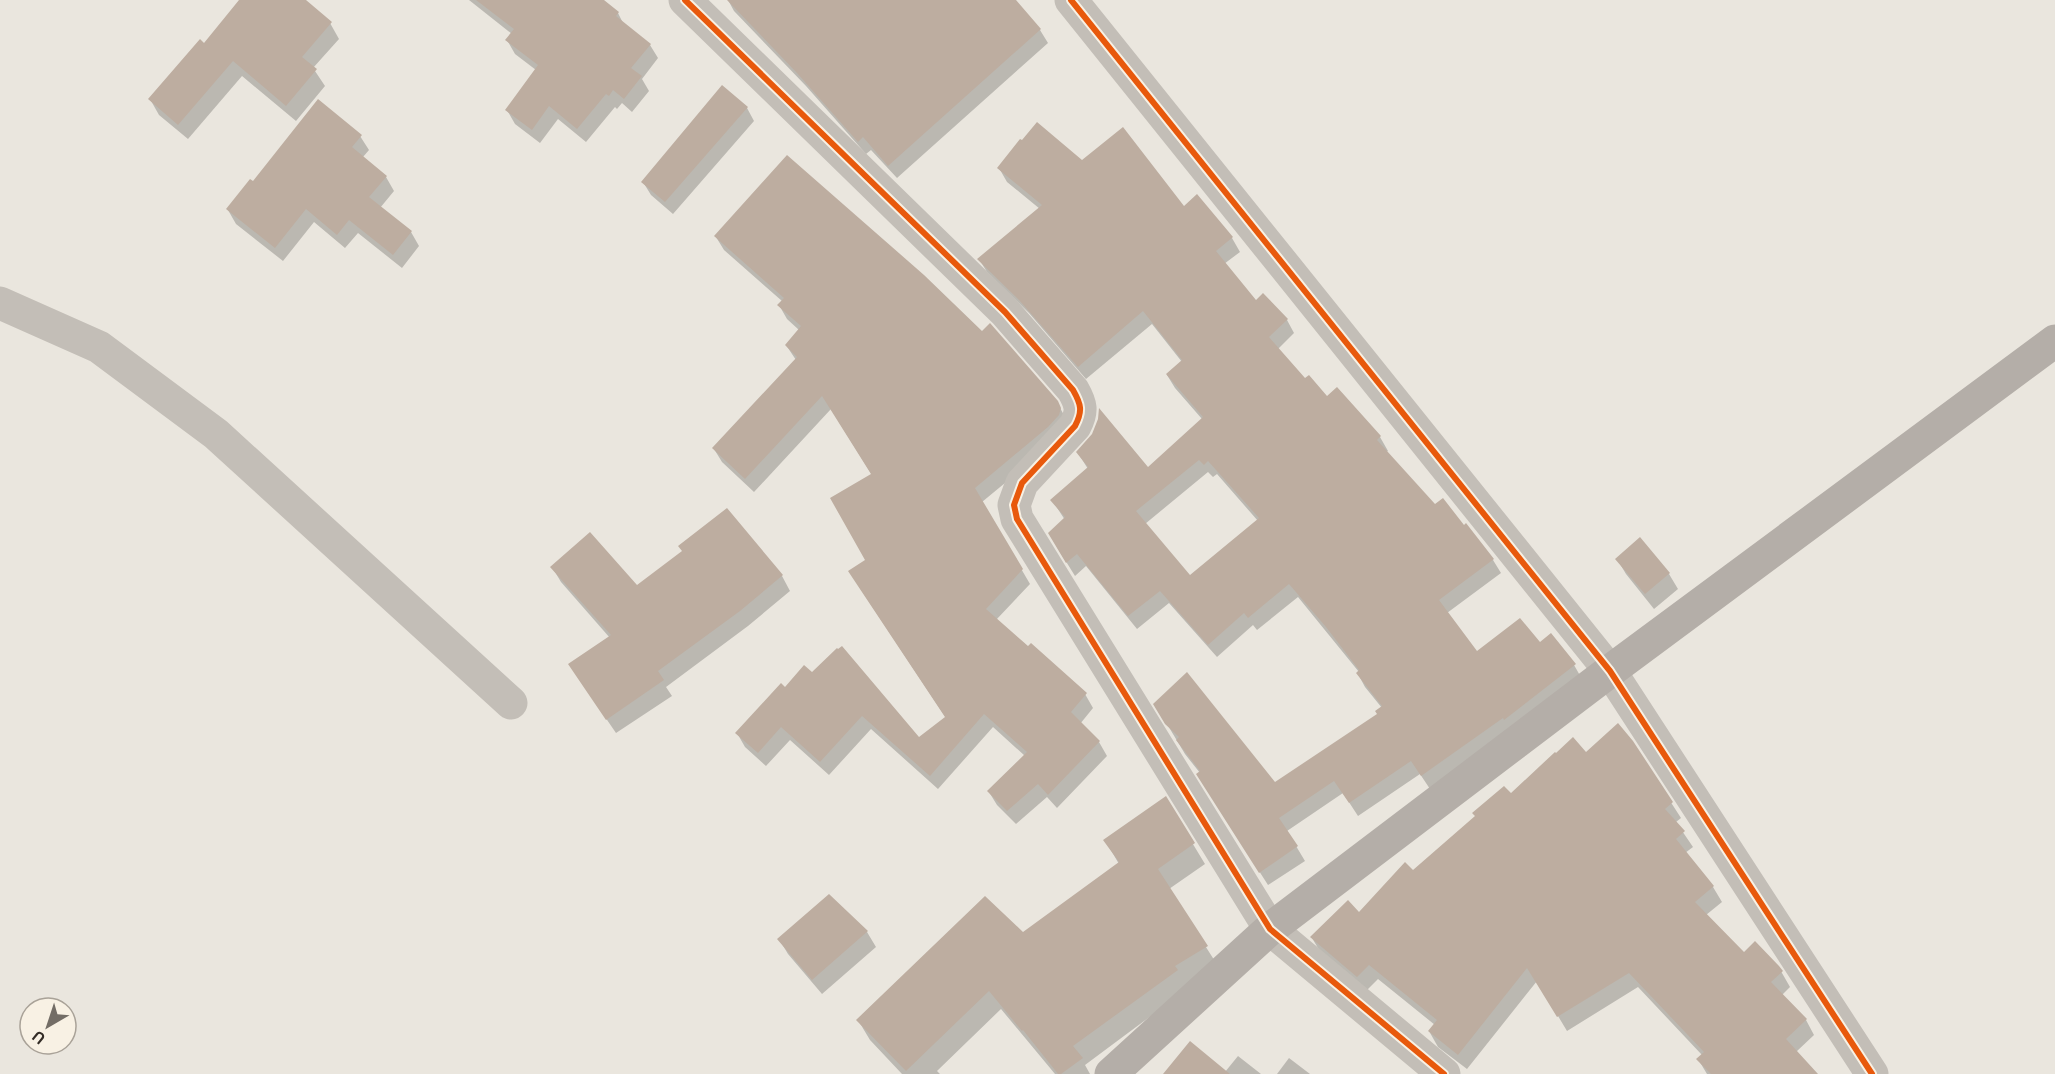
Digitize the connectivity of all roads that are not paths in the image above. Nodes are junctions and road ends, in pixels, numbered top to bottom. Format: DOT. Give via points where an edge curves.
graph roads {
  1 [pos="685,0"];
  2 [pos="1071,0"];
  3 [pos="0,303"];
  4 [pos="2055,341"];
  5 [pos="1610,671"];
  6 [pos="511,703"];
  7 [pos="1270,929"];
  8 [pos="1111,1074"];
  9 [pos="1444,1074"];
  10 [pos="1872,1074"];
  1 -- 7 [label="street" via="1005,312 1080,402 1081,415 1075,426 1022,483 1014,505 1017,519"];
  2 -- 5 [label="street"];
  3 -- 6 [label="street" via="99,347 216,434"];
  4 -- 5 [label="street"];
  5 -- 7 [label="street"];
  5 -- 10 [label="street"];
  7 -- 8 [label="street"];
  7 -- 9 [label="street"];
}
